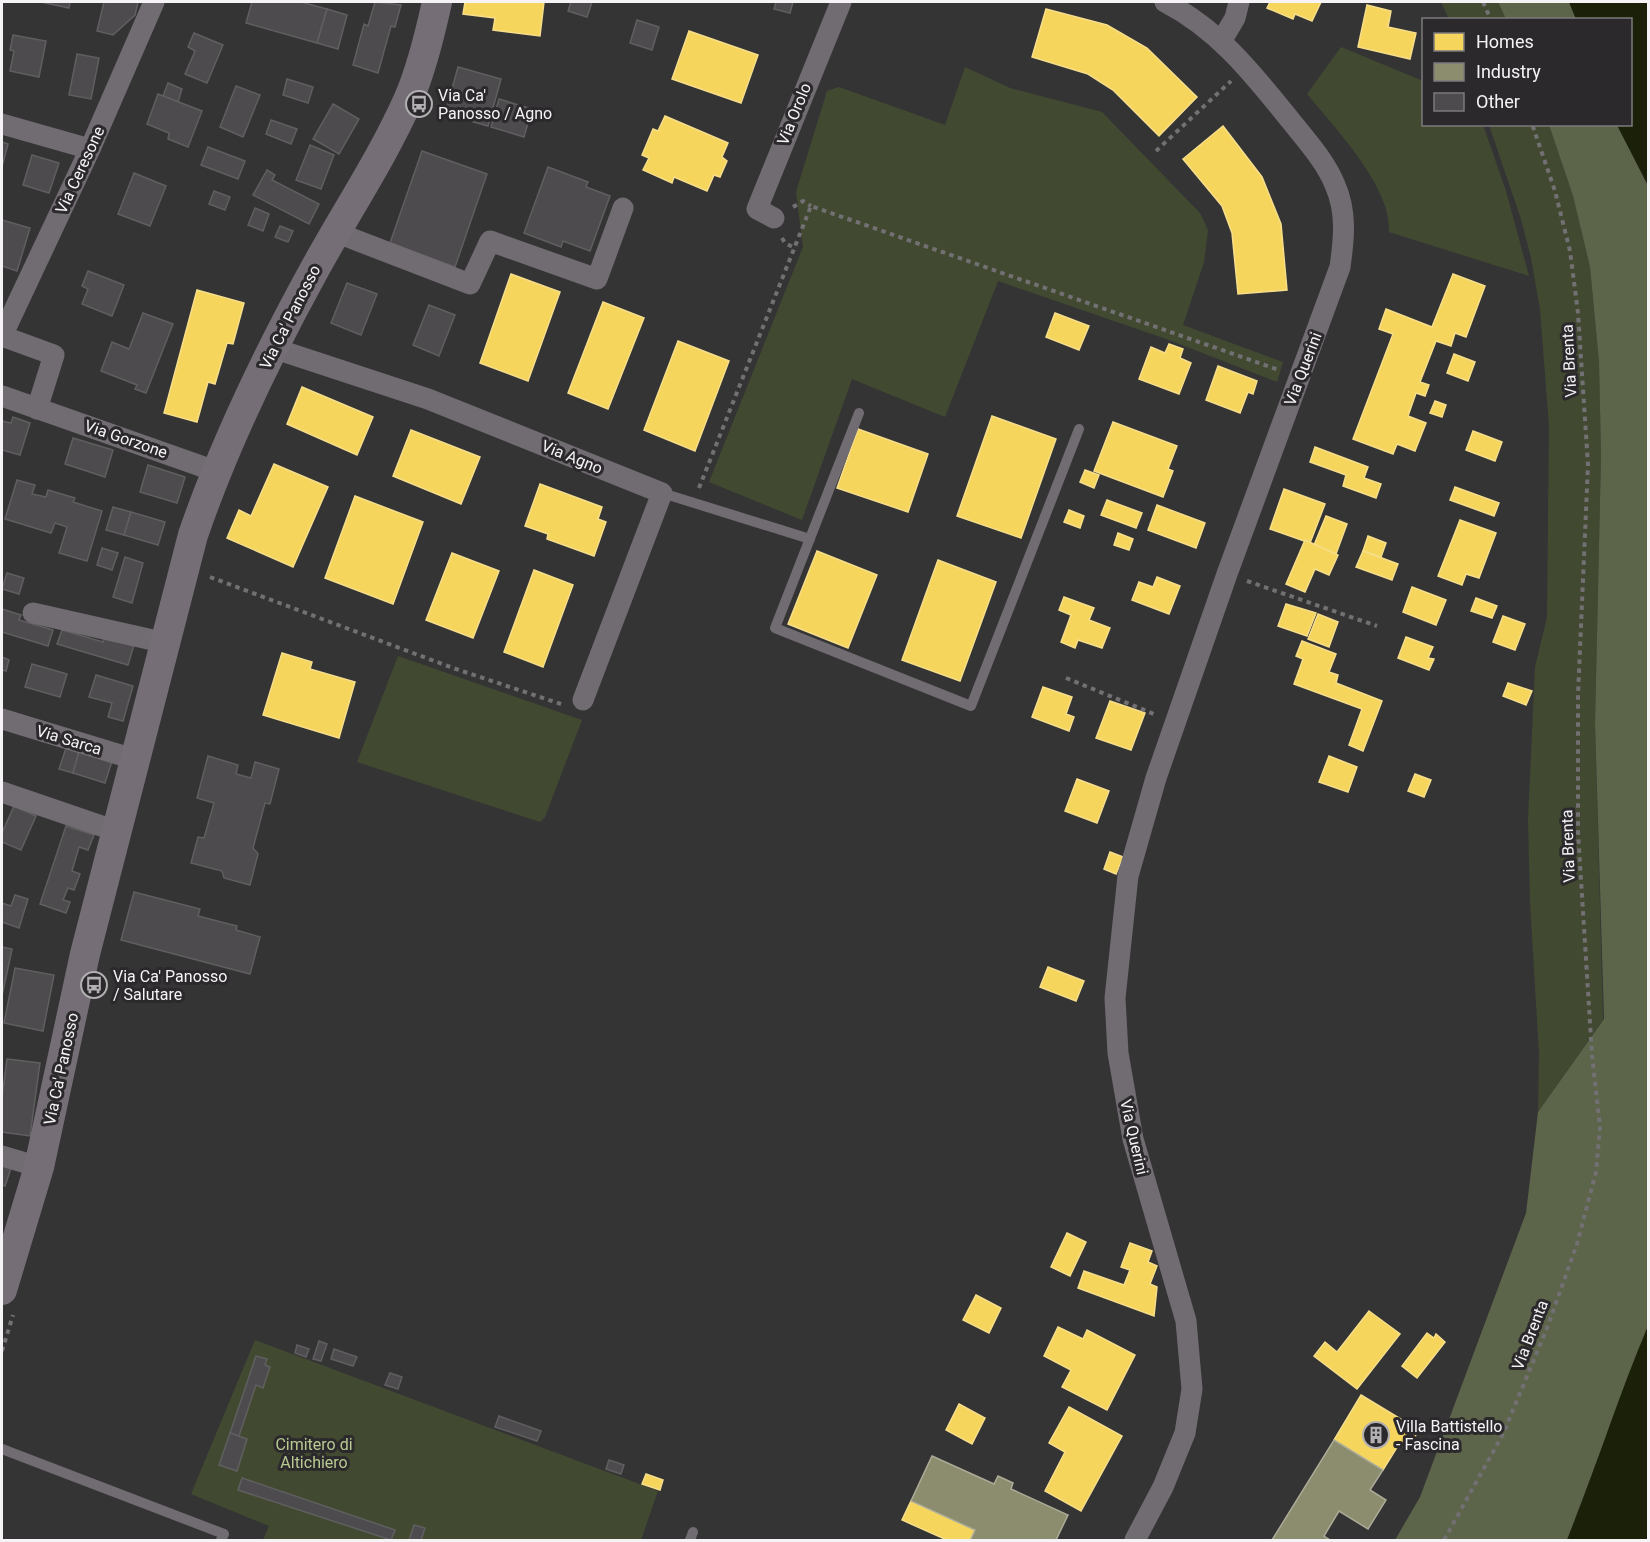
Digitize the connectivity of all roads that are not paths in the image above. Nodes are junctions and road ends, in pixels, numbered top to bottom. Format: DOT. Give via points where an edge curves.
graph roads {
  1 [pos="154,2"];
  2 [pos="437,2"];
  3 [pos="841,2"];
  4 [pos="1165,2"];
  5 [pos="1239,2"];
  6 [pos="1196,8"];
  7 [pos="1222,40"];
  8 [pos="2,124"];
  9 [pos="90,149"];
  10 [pos="623,208"];
  11 [pos="774,218"];
  12 [pos="335,232"];
  13 [pos="2,336"];
  14 [pos="274,346"];
  15 [pos="2,396"];
  16 [pos="37,409"];
  17 [pos="859,413"];
  18 [pos="1079,429"];
  19 [pos="215,471"];
  20 [pos="662,493"];
  21 [pos="810,539"];
  22 [pos="33,613"];
  23 [pos="166,643"];
  24 [pos="583,700"];
  25 [pos="2,719"];
  26 [pos="137,760"];
  27 [pos="2,792"];
  28 [pos="117,831"];
  29 [pos="2,1156"];
  30 [pos="39,1167"];
  31 [pos="2,1290"];
  32 [pos="2,1449"];
  33 [pos="221,1540"];
  34 [pos="1135,1540"];
  1 -- 9 [label="street, Via Ceresone"];
  2 -- 12 [label="street, Via Ca' Panosso" via="410,96"];
  3 -- 11 [label="street, Via Orolo" via="757,209"];
  4 -- 6 [label="street, Via Querini"];
  5 -- 7 [label="street"];
  6 -- 7 [label="street, Via Querini"];
  7 -- 34 [label="street, Via Querini" via="1316,153 1335,185 1343,210 1344,235 1340,267 1227,574 1153,788 1128,876 1115,998 1125,1102 1186,1321 1192,1389 1185,1433"];
  8 -- 9 [label="street"];
  9 -- 13 [label="street, Via Ceresone"];
  10 -- 12 [label="street" via="597,279 490,241 470,284"];
  12 -- 14 [label="street, Via Ca' Panosso"];
  13 -- 16 [label="street" via="54,355"];
  14 -- 19 [label="street, Via Ca' Panosso"];
  14 -- 20 [label="street, Via Agno" via="428,399"];
  15 -- 16 [label="street, Via Gorzone"];
  16 -- 19 [label="street, Via Gorzone"];
  17 -- 21 [label="lane"];
  18 -- 21 [label="lane" via="971,705 775,628"];
  19 -- 23 [label="street, Via Ca' Panosso" via="183,568"];
  20 -- 21 [label="lane"];
  20 -- 24 [label="street"];
  22 -- 23 [label="street"];
  23 -- 26 [label="street, Via Ca' Panosso"];
  25 -- 26 [label="street, Via Sarca"];
  26 -- 28 [label="street, Via Ca' Panosso"];
  27 -- 28 [label="street"];
  28 -- 30 [label="street, Via Ca' Panosso"];
  29 -- 30 [label="street"];
  30 -- 31 [label="street, Via Ca' Panosso"];
  32 -- 33 [label="lane" via="224,1534"];
}
